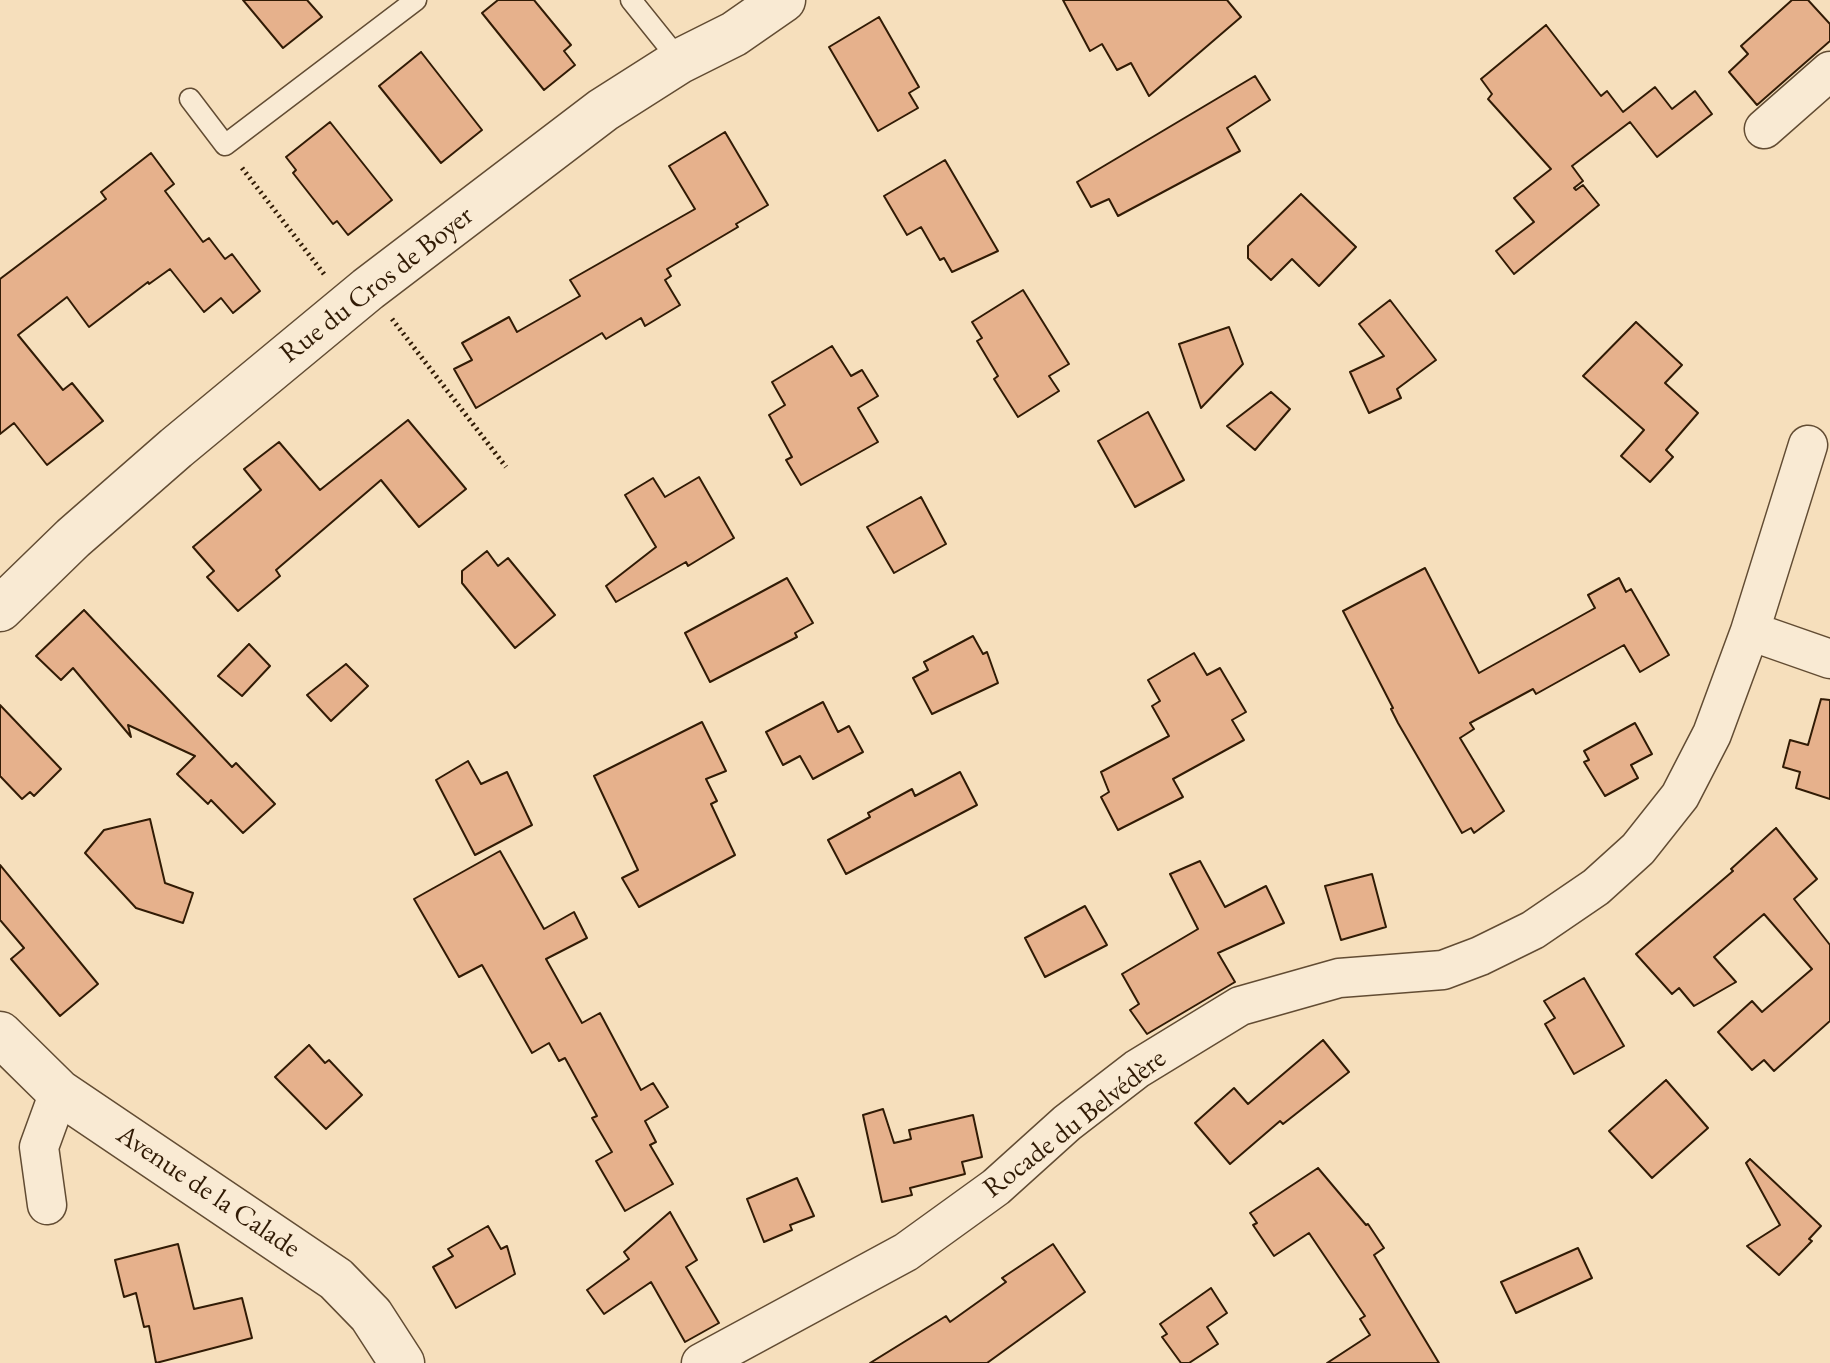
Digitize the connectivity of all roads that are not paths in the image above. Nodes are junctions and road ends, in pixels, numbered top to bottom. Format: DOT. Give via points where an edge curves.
graph roads {
  1 [pos="416,0"];
  2 [pos="631,0"];
  3 [pos="783,0"];
  4 [pos="680,61"];
  5 [pos="1830,71"];
  6 [pos="190,99"];
  7 [pos="1764,129"];
  8 [pos="1808,445"];
  9 [pos="0,609"];
  10 [pos="1750,631"];
  11 [pos="1830,659"];
  12 [pos="0,1034"];
  13 [pos="59,1092"];
  14 [pos="47,1205"];
  15 [pos="402,1363"];
  16 [pos="701,1363"];
  1 -- 6 [label="lane" via="225,145"];
  2 -- 4 [label="lane"];
  3 -- 4 [label="street, Rue du Cros de Boyer" via="734,34"];
  4 -- 9 [label="street, Rue du Cros de Boyer" via="603,110 358,298 176,448"];
  5 -- 7 [label="street"];
  8 -- 10 [label="street, Rocade du Belvédère"];
  10 -- 11 [label="street"];
  10 -- 16 [label="street, Rocade du Belvédère" via="1712,734 1680,796 1638,849 1596,887 1533,930 1443,970 1339,978 1240,1006 1137,1069 996,1187 906,1252"];
  12 -- 13 [label="street, Avenue de la Calade"];
  13 -- 14 [label="street" via="39,1147"];
  13 -- 15 [label="street, Avenue de la Calade" via="336,1279 371,1315"];
}
